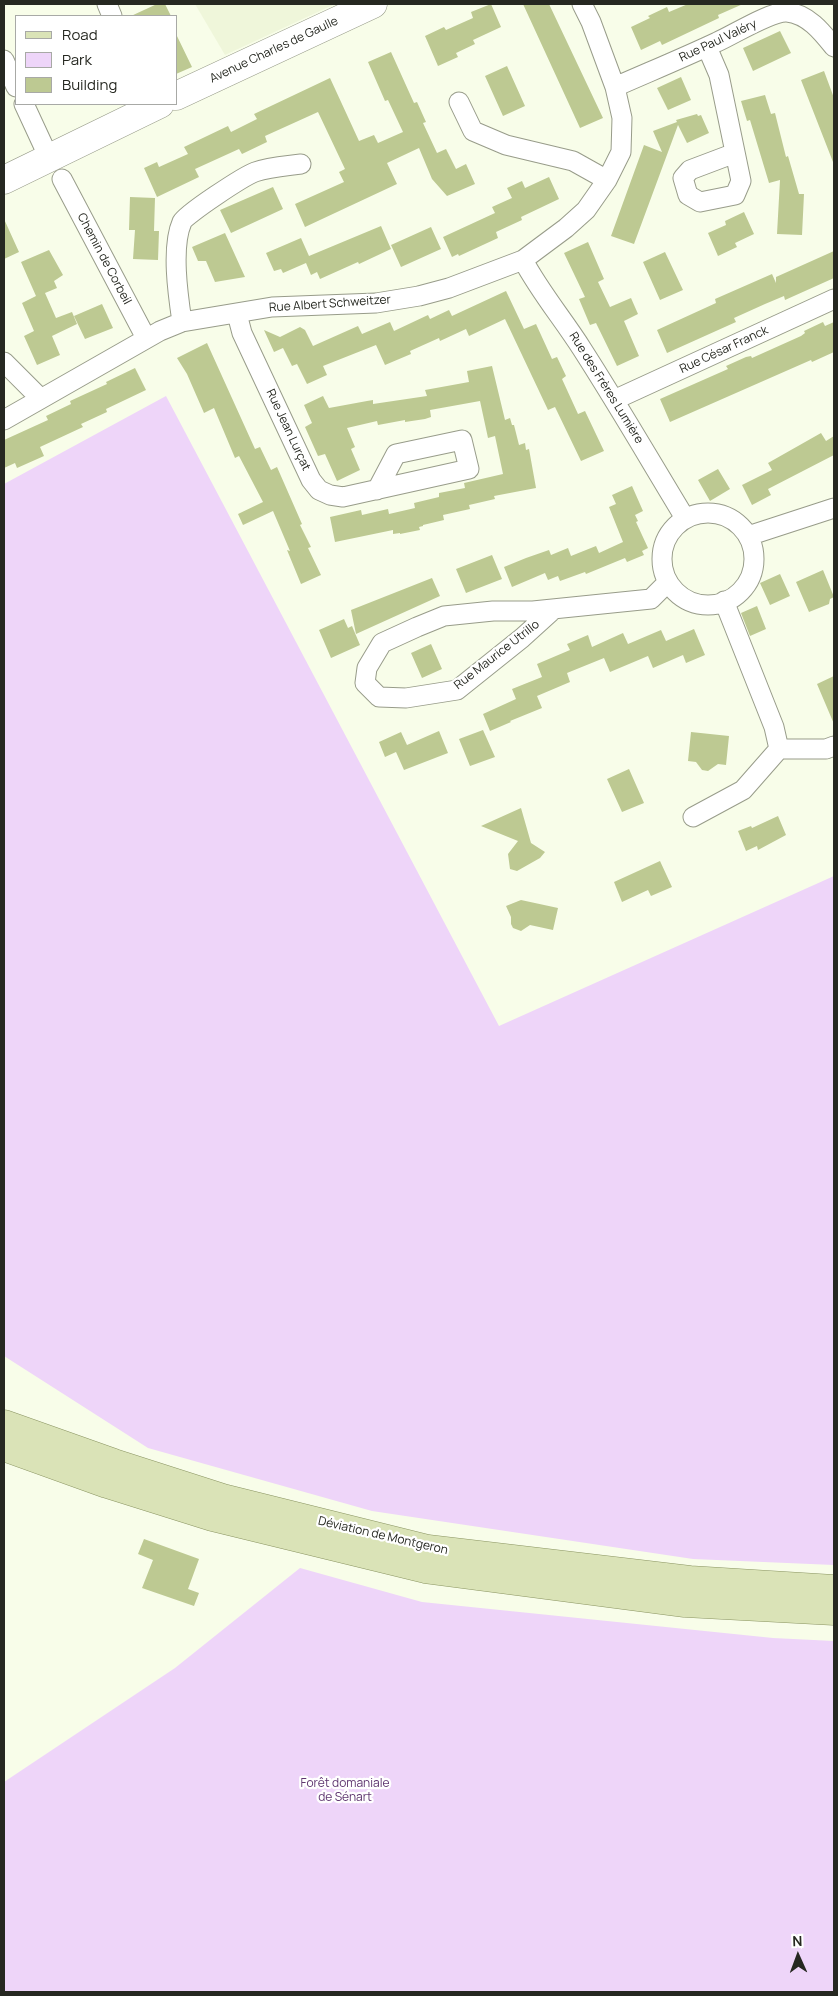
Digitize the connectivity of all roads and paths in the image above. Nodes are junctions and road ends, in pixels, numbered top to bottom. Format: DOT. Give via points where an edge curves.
graph roads {
  1 [pos="372,4"];
  2 [pos="582,4"];
  3 [pos="707,47"];
  4 [pos="834,47"];
  5 [pos="9,65"];
  6 [pos="15,84"];
  7 [pos="615,87"];
  8 [pos="178,95"];
  9 [pos="459,102"];
  10 [pos="24,105"];
  11 [pos="158,105"];
  12 [pos="735,153"];
  13 [pos="301,164"];
  14 [pos="55,169"];
  15 [pos="4,180"];
  16 [pos="607,180"];
  17 [pos="524,260"];
  18 [pos="834,299"];
  19 [pos="237,314"];
  20 [pos="182,322"];
  21 [pos="146,338"];
  22 [pos="4,362"];
  23 [pos="40,398"];
  24 [pos="614,400"];
  25 [pos="4,420"];
  26 [pos="377,490"];
  27 [pos="834,508"];
  28 [pos="685,518"];
  29 [pos="748,536"];
  30 [pos="668,582"];
  31 [pos="724,602"];
  32 [pos="554,609"];
  33 [pos="834,746"];
  34 [pos="779,749"];
  35 [pos="693,817"];
  36 [pos="4,1424"];
  37 [pos="4,1447"];
  38 [pos="834,1589"];
  39 [pos="834,1611"];
  1 -- 8 [label="main road, Avenue Charles de Gaulle"];
  2 -- 7 [label="street, Rue Albert Schweitzer"];
  3 -- 4 [label="street, Rue Paul Valéry" via="784,12 798,14 820,28"];
  3 -- 7 [label="street, Rue Paul Valéry"];
  3 -- 12 [label="street" via="719,74"];
  5 -- 6 [label="street"];
  7 -- 16 [label="street, Rue Albert Schweitzer" via="622,118 621,152"];
  9 -- 16 [label="street" via="473,132 506,145 573,161"];
  10 -- 14 [label="street, Chemin de Corbeil"];
  11 -- 14 [label="main road" via="77,143"];
  13 -- 20 [label="street" via="255,172 183,220 178,234 176,284"];
  14 -- 15 [label="main road"];
  14 -- 21 [label="street, Chemin de Corbeil"];
  16 -- 17 [label="street, Rue Albert Schweitzer" via="586,210"];
  17 -- 19 [label="street, Rue Albert Schweitzer" via="419,296 376,303 272,307"];
  17 -- 24 [label="street, Rue des Frères Lumière"];
  18 -- 24 [label="street, Rue César Franck"];
  19 -- 20 [label="street, Rue Albert Schweitzer"];
  19 -- 26 [label="street, Rue Jean Lurçat" via="242,333 311,480 319,490 343,497"];
  20 -- 21 [label="street, Rue Albert Schweitzer"];
  21 -- 23 [label="street, Rue Albert Schweitzer"];
  22 -- 23 [label="street"];
  23 -- 25 [label="street, Rue Albert Schweitzer"];
  24 -- 28 [label="street, Rue des Frères Lumière"];
  27 -- 29 [label="street"];
  28 -- 29 [label="street" via="700,513 723,515 737,523"];
  28 -- 30 [label="street" via="669,533 662,552 662,568"];
  29 -- 31 [label="street" via="753,552 749,579 738,593"];
  30 -- 31 [label="street" via="678,594 696,603"];
  30 -- 32 [label="street, Rue Maurice Utrillo" via="651,599"];
  31 -- 34 [label="street" via="774,727"];
  32 -- 32 [label="street, Rue Maurice Utrillo" via="444,616 382,643 367,668 365,683 379,697 406,698 457,690"];
  33 -- 34 [label="street" via="826,749"];
  34 -- 35 [label="street" via="742,790"];
  36 -- 38 [label="main road, Déviation de Montgeron" via="224,1498 428,1549 690,1580"];
  37 -- 39 [label="main road, Déviation de Montgeron" via="212,1517 425,1569 685,1603"];
}
